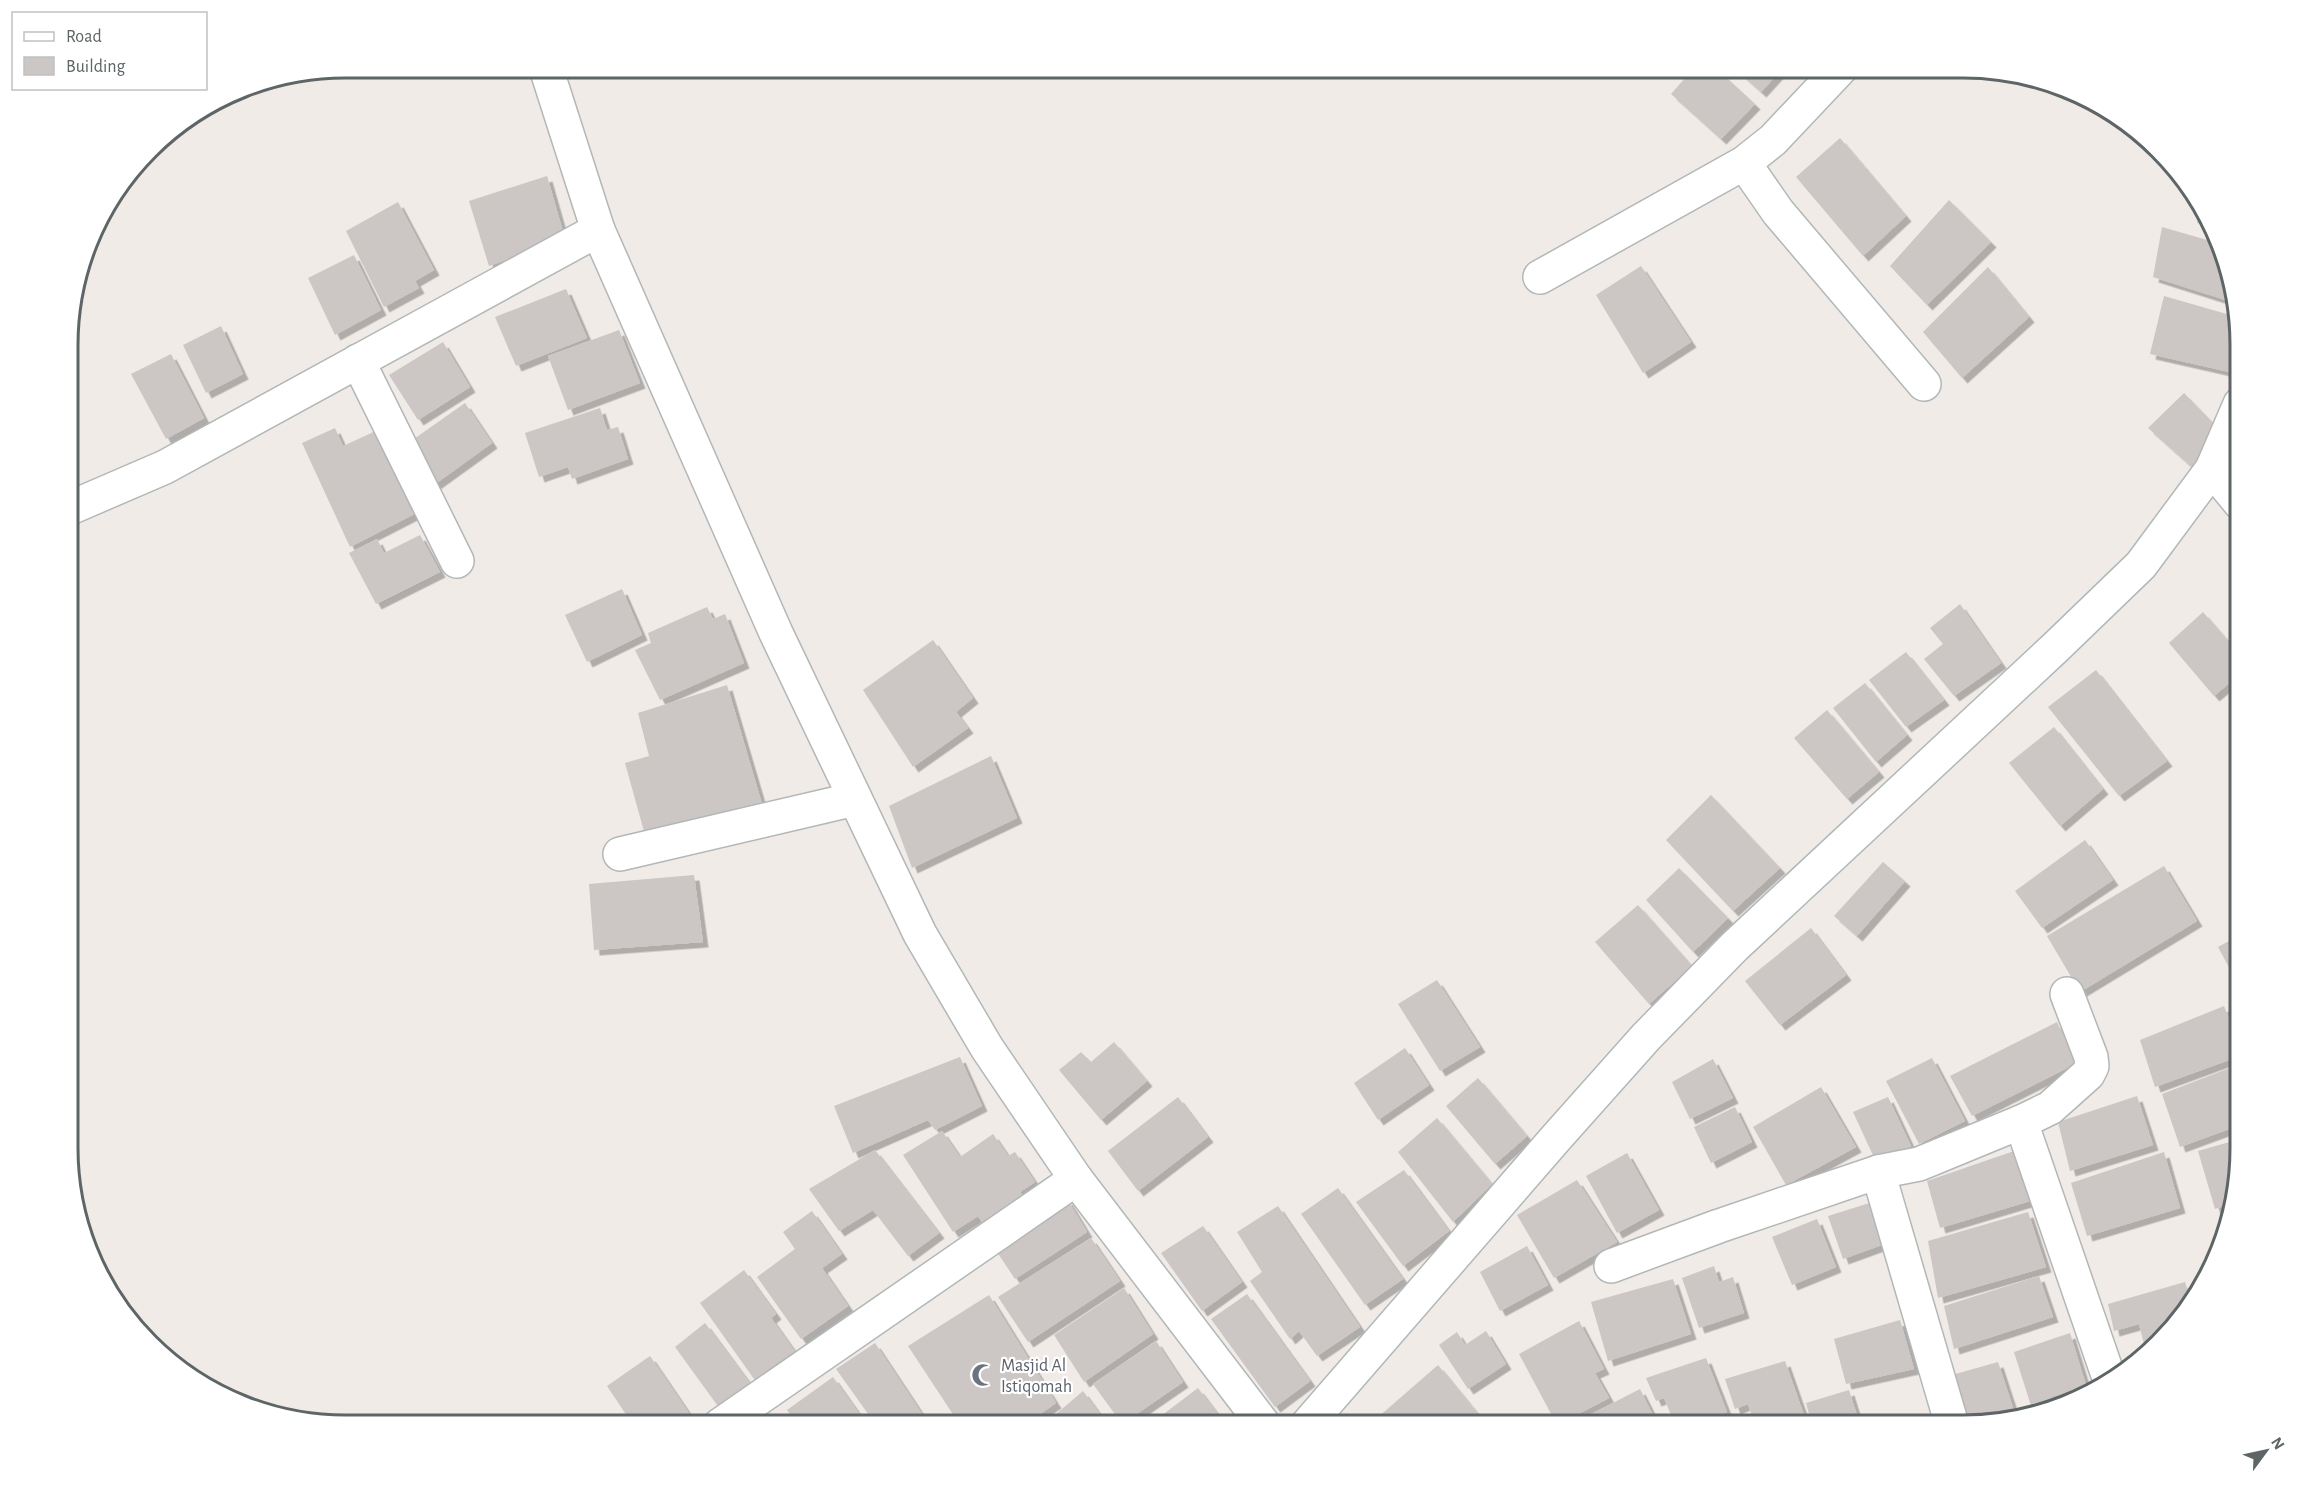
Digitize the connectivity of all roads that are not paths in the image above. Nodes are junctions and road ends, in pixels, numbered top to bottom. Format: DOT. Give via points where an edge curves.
graph roads {
  1 [pos="549,78"];
  2 [pos="1832,78"];
  3 [pos="1744,163"];
  4 [pos="597,230"];
  5 [pos="1540,277"];
  6 [pos="358,361"];
  7 [pos="1924,384"];
  8 [pos="2230,428"];
  9 [pos="2212,469"];
  10 [pos="2230,491"];
  11 [pos="78,505"];
  12 [pos="457,561"];
  13 [pos="855,799"];
  14 [pos="620,854"];
  15 [pos="2067,994"];
  16 [pos="2021,1122"];
  17 [pos="1878,1172"];
  18 [pos="1076,1179"];
  19 [pos="1611,1266"];
  20 [pos="2107,1372"];
  21 [pos="734,1415"];
  22 [pos="1256,1415"];
  23 [pos="1316,1415"];
  24 [pos="1949,1415"];
  1 -- 4 [label="street"];
  2 -- 3 [label="street" via="1773,140"];
  3 -- 5 [label="street"];
  3 -- 7 [label="street" via="1778,212"];
  4 -- 6 [label="street"];
  4 -- 13 [label="street" via="776,633"];
  6 -- 11 [label="street" via="165,467"];
  6 -- 12 [label="street"];
  8 -- 9 [label="street"];
  9 -- 10 [label="street"];
  9 -- 23 [label="street" via="2141,565 1735,946 1646,1037"];
  13 -- 14 [label="street"];
  13 -- 18 [label="street" via="921,934 987,1048"];
  15 -- 16 [label="street" via="2092,1066 2050,1108"];
  16 -- 17 [label="street" via="1919,1164"];
  16 -- 20 [label="street"];
  17 -- 19 [label="street"];
  17 -- 24 [label="street"];
  18 -- 21 [label="street"];
  18 -- 22 [label="street"];
}
